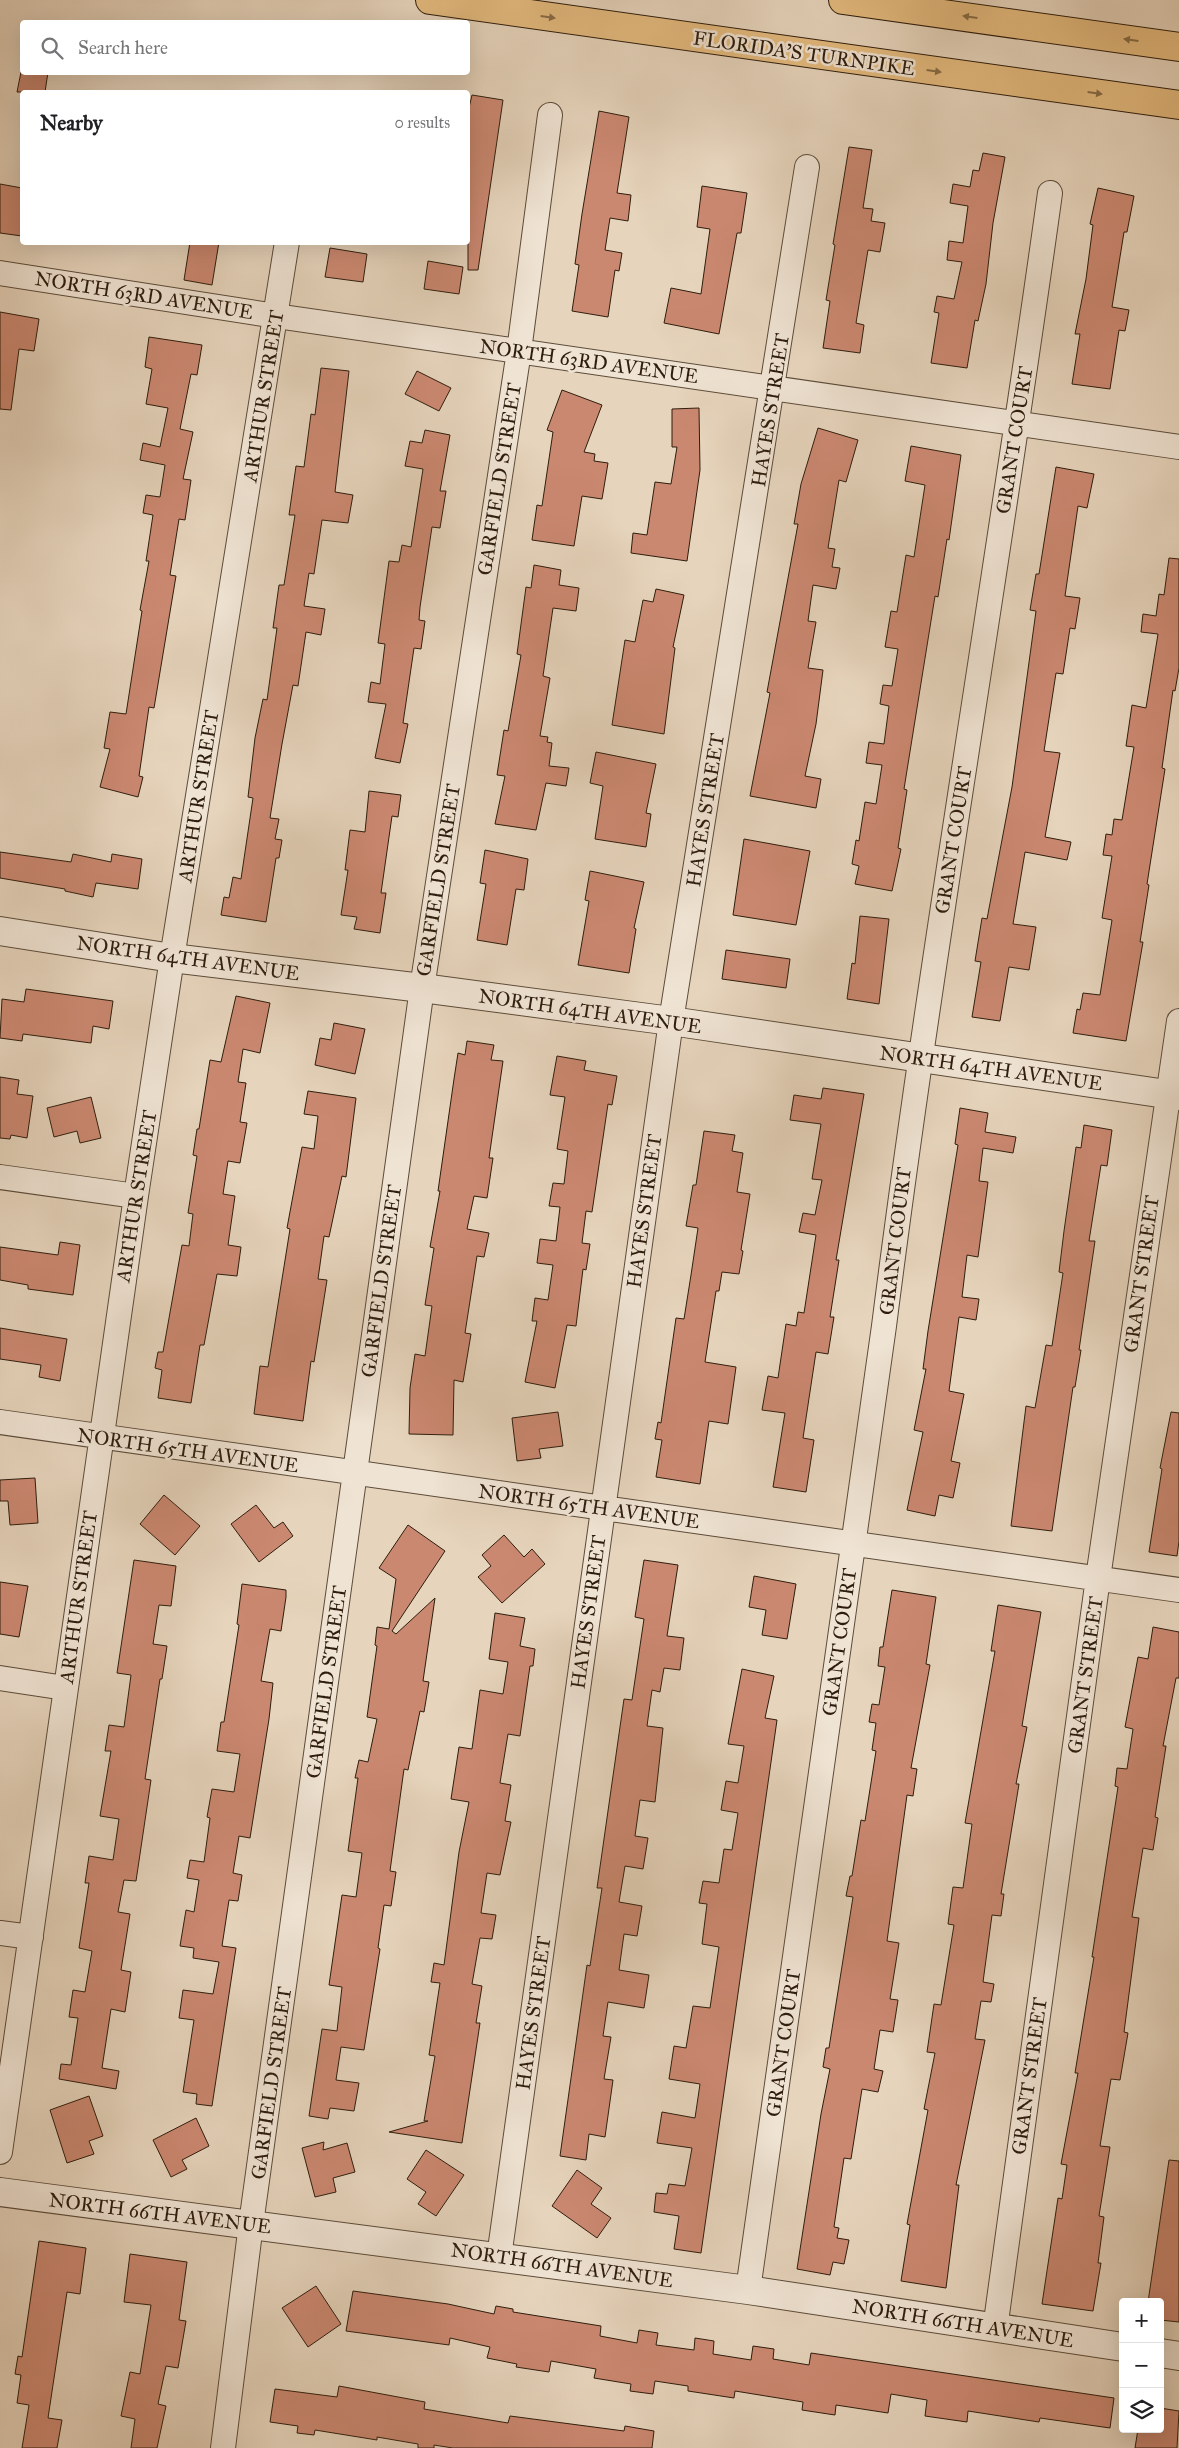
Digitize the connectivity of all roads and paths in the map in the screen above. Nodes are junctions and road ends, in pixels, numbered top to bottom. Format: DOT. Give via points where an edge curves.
graph roads {
  1 [pos="430,0"];
  2 [pos="843,0"];
  3 [pos="1179,47"];
  4 [pos="1179,105"];
  5 [pos="550,115"];
  6 [pos="807,167"];
  7 [pos="1050,193"];
  8 [pos="287,245"];
  9 [pos="0,273"];
  10 [pos="276,316"];
  11 [pos="519,351"];
  12 [pos="774,388"];
  13 [pos="1018,424"];
  14 [pos="1179,446"];
  15 [pos="0,931"];
  16 [pos="172,958"];
  17 [pos="422,988"];
  18 [pos="671,1021"];
  19 [pos="1179,1022"];
  20 [pos="921,1057"];
  21 [pos="1173,1095"];
  22 [pos="0,1177"];
  23 [pos="136,1196"];
  24 [pos="0,1422"];
  25 [pos="100,1437"];
  26 [pos="355,1474"];
  27 [pos="602,1508"];
  28 [pos="853,1545"];
  29 [pos="1098,1578"];
  30 [pos="1179,1590"];
  31 [pos="0,1678"];
  32 [pos="65,1688"];
  33 [pos="0,1933"];
  34 [pos="31,1937"];
  35 [pos="0,2152"];
  36 [pos="0,2192"];
  37 [pos="251,2224"];
  38 [pos="499,2256"];
  39 [pos="748,2290"];
  40 [pos="995,2328"];
  41 [pos="1119,2346"];
  42 [pos="1164,2354"];
  43 [pos="1179,2356"];
  44 [pos="223,2448"];
  1 -- 4 [label="highway, FLORIDA'S TURNPIKE, one-way"];
  3 -- 2 [label="highway, one-way"];
  5 -- 11 [label="street, GARFIELD STREET"];
  6 -- 12 [label="street, HAYES STREET"];
  7 -- 13 [label="street, GRANT COURT"];
  8 -- 10 [label="street, ARTHUR STREET"];
  9 -- 10 [label="street, NORTH 63RD AVENUE"];
  10 -- 11 [label="street, NORTH 63RD AVENUE"];
  10 -- 16 [label="street, ARTHUR STREET"];
  11 -- 12 [label="street, NORTH 63RD AVENUE"];
  11 -- 17 [label="street, GARFIELD STREET"];
  12 -- 13 [label="street, NORTH 63RD AVENUE"];
  12 -- 18 [label="street, HAYES STREET"];
  13 -- 14 [label="street, NORTH 63RD AVENUE"];
  13 -- 20 [label="street, GRANT COURT"];
  15 -- 16 [label="street, NORTH 64TH AVENUE"];
  16 -- 17 [label="street, NORTH 64TH AVENUE"];
  16 -- 23 [label="street, ARTHUR STREET"];
  17 -- 18 [label="street, NORTH 64TH AVENUE"];
  17 -- 26 [label="street, GARFIELD STREET"];
  18 -- 20 [label="street, NORTH 64TH AVENUE"];
  18 -- 27 [label="street, HAYES STREET"];
  19 -- 21 [label="street, GRANT STREET"];
  20 -- 21 [label="street, NORTH 64TH AVENUE"];
  20 -- 28 [label="street, GRANT COURT"];
  21 -- 29 [label="street, GRANT STREET"];
  22 -- 23 [label="street"];
  23 -- 25 [label="street, ARTHUR STREET"];
  24 -- 25 [label="street, NORTH 65TH AVENUE"];
  25 -- 26 [label="street, NORTH 65TH AVENUE"];
  25 -- 32 [label="street, ARTHUR STREET"];
  26 -- 27 [label="street, NORTH 65TH AVENUE"];
  26 -- 37 [label="street, GARFIELD STREET"];
  27 -- 28 [label="street, NORTH 65TH AVENUE"];
  27 -- 38 [label="street, HAYES STREET"];
  28 -- 29 [label="street, NORTH 65TH AVENUE"];
  28 -- 39 [label="street, GRANT COURT"];
  29 -- 30 [label="street, NORTH 65TH AVENUE"];
  29 -- 40 [label="street, GRANT STREET"];
  31 -- 32 [label="street"];
  32 -- 34 [label="street, ARTHUR STREET"];
  33 -- 34 [label="street"];
  34 -- 35 [label="street, ARTHUR STREET"];
  36 -- 37 [label="street, NORTH 66TH AVENUE"];
  37 -- 38 [label="street, NORTH 66TH AVENUE"];
  37 -- 44 [label="street, GARFIELD STREET"];
  38 -- 39 [label="street, NORTH 66TH AVENUE"];
  39 -- 40 [label="street, NORTH 66TH AVENUE"];
  40 -- 41 [label="street, NORTH 66TH AVENUE"];
  42 -- 43 [label="street"];
}
